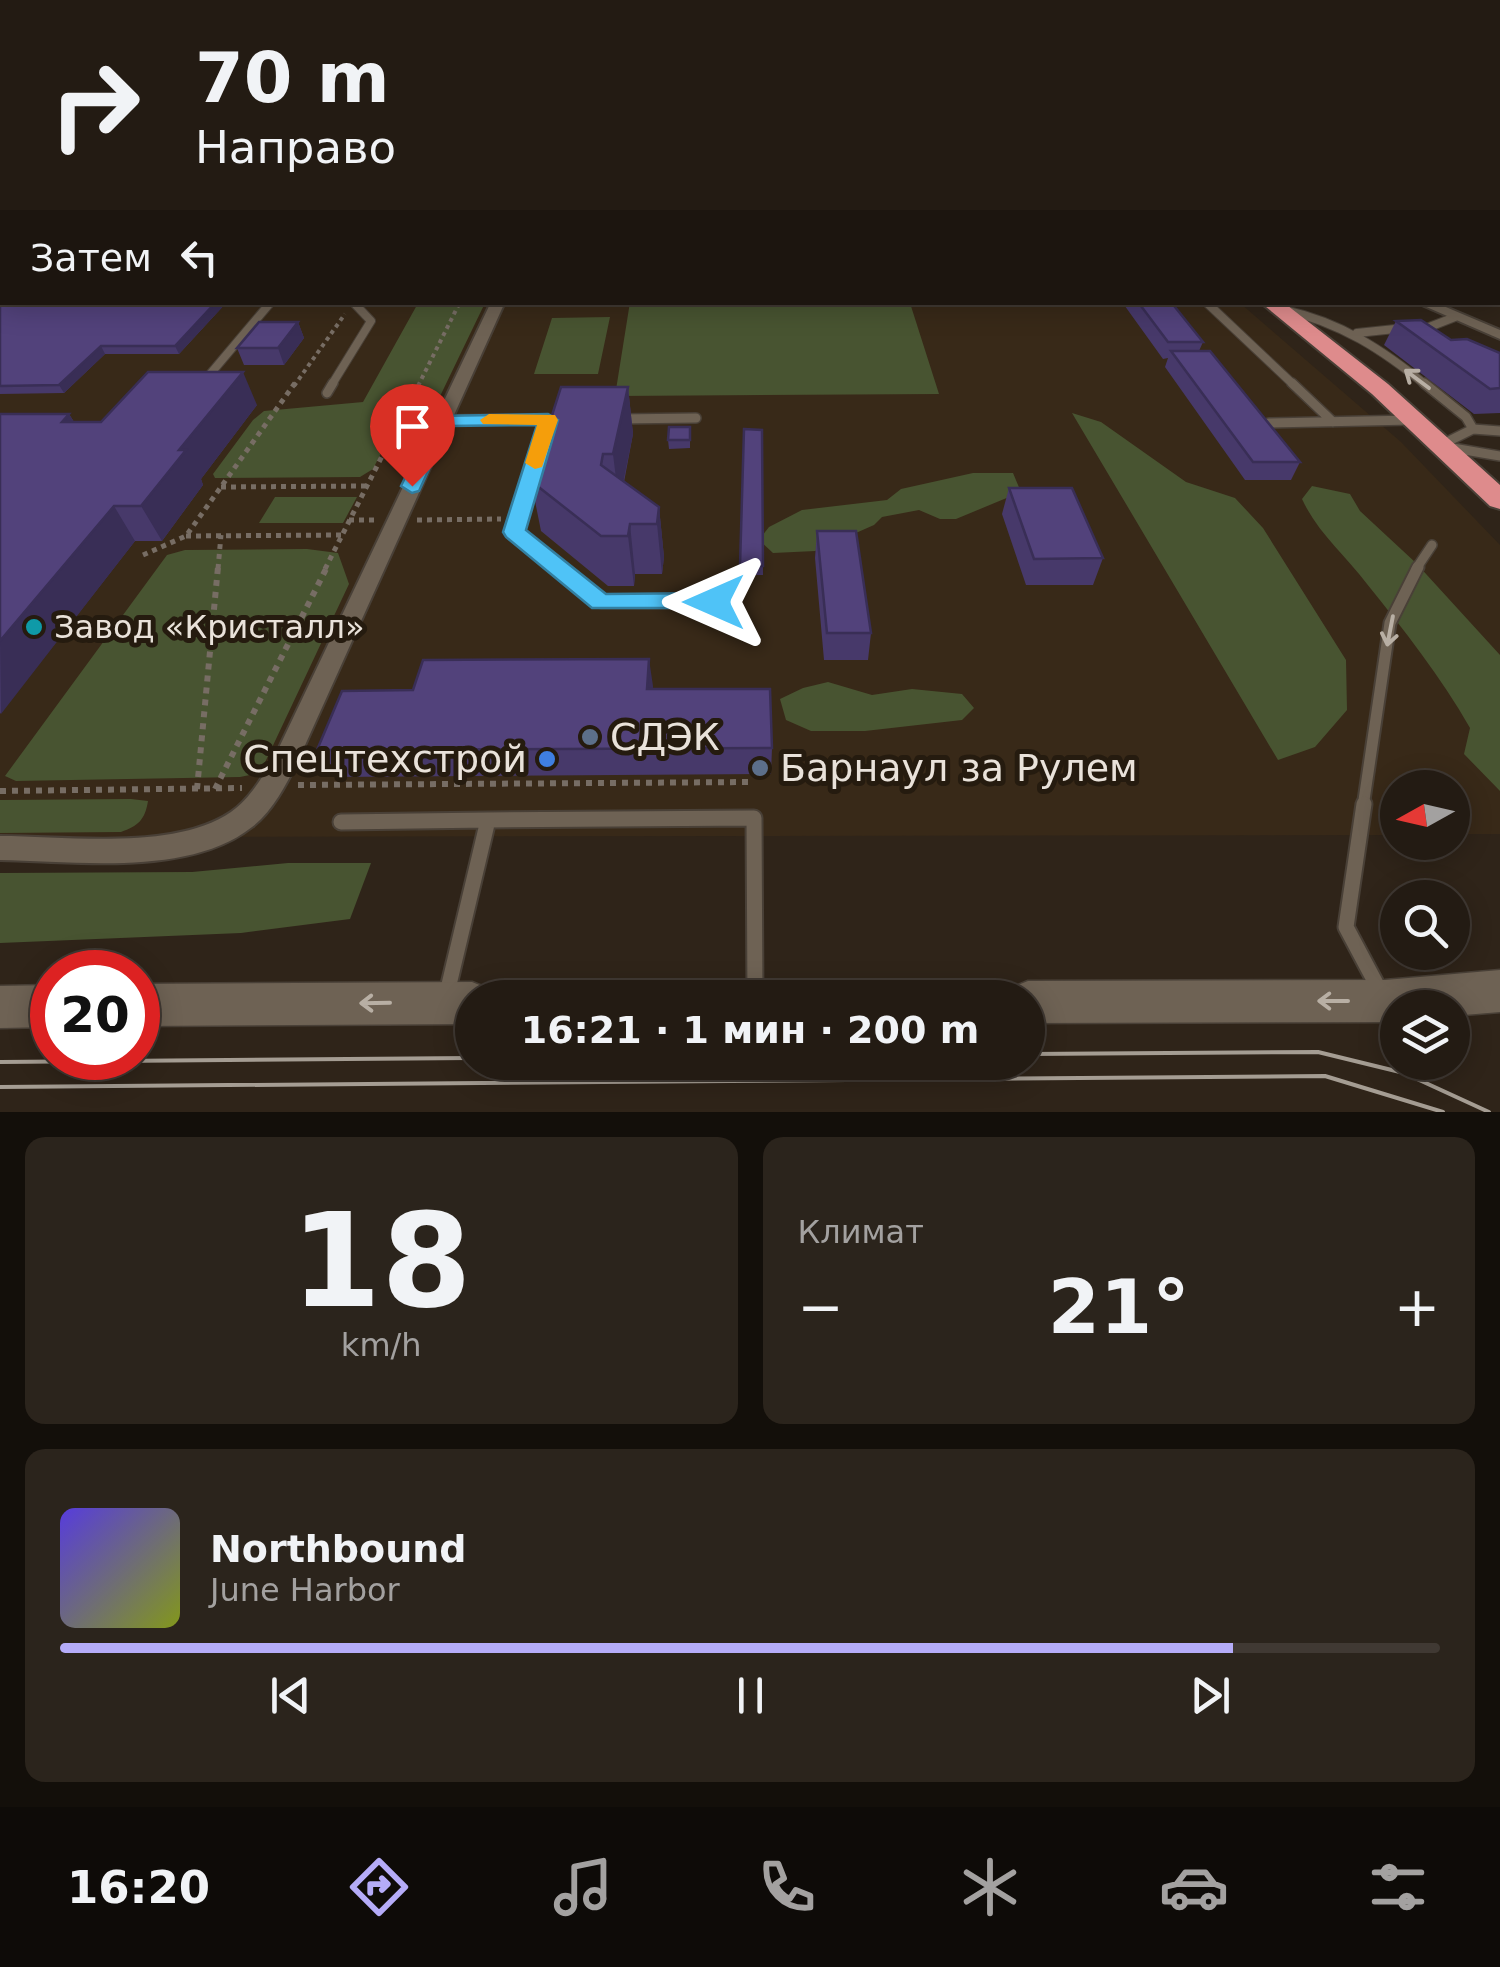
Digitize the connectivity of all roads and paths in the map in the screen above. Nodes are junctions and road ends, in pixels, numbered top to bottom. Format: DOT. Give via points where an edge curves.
graph roads {
  1 [pos="268,305"];
  2 [pos="352,305"];
  3 [pos="355,305"];
  4 [pos="458,305"];
  5 [pos="497,305"];
  6 [pos="1209,305"];
  7 [pos="1428,305"];
  8 [pos="1275,306"];
  9 [pos="1456,317"];
  10 [pos="1356,333"];
  11 [pos="1409,335"];
  12 [pos="1500,335"];
  13 [pos="1428,344"];
  14 [pos="211,373"];
  15 [pos="327,393"];
  16 [pos="696,418"];
  17 [pos="567,419"];
  18 [pos="604,419"];
  19 [pos="442,420"];
  20 [pos="548,420"];
  21 [pos="1412,420"];
  22 [pos="1333,422"];
  23 [pos="1269,423"];
  24 [pos="1473,430"];
  25 [pos="1500,431"];
  26 [pos="1440,446"];
  27 [pos="1500,456"];
  28 [pos="366,486"];
  29 [pos="221,487"];
  30 [pos="1500,500"];
  31 [pos="518,519"];
  32 [pos="349,520"];
  33 [pos="396,520"];
  34 [pos="341,535"];
  35 [pos="186,536"];
  36 [pos="221,536"];
  37 [pos="1432,545"];
  38 [pos="142,556"];
  39 [pos="714,602"];
  40 [pos="754,782"];
  41 [pos="270,787"];
  42 [pos="196,789"];
  43 [pos="214,789"];
  44 [pos="0,792"];
  45 [pos="488,820"];
  46 [pos="341,822"];
  47 [pos="0,848"];
  48 [pos="463,980"];
  49 [pos="755,980"];
  50 [pos="1500,991"];
  51 [pos="1380,992"];
  52 [pos="1470,994"];
  53 [pos="1380,1001"];
  54 [pos="455,1002"];
  55 [pos="1045,1002"];
  56 [pos="30,1006"];
  57 [pos="160,1006"];
  58 [pos="0,1007"];
  1 -- 14 [label="lane"];
  2 -- 29 [label="path"];
  3 -- 15 [label="lane" via="372,321"];
  4 -- 28 [label="path"];
  5 -- 19 [label="street"];
  6 -- 22 [label="lane"];
  7 -- 9 [label="street"];
  8 -- 10 [label="lane" via="1315,314"];
  8 -- 21 [label="highway"];
  9 -- 11 [label="lane"];
  9 -- 12 [label="street"];
  10 -- 11 [label="lane" via="1395,329"];
  24 -- 10 [label="lane, one-way" via="1466,417"];
  11 -- 13 [label="lane"];
  16 -- 18 [label="lane"];
  17 -- 20 [label="lane"];
  19 -- 20 [label="lane"];
  19 -- 33 [label="street"];
  20 -- 31 [label="lane"];
  21 -- 22 [label="lane"];
  21 -- 26 [label="highway"];
  22 -- 23 [label="lane"];
  24 -- 25 [label="lane"];
  24 -- 26 [label="lane"];
  26 -- 27 [label="lane"];
  26 -- 30 [label="highway"];
  28 -- 29 [label="path"];
  28 -- 32 [label="path"];
  29 -- 35 [label="path"];
  31 -- 33 [label="path"];
  31 -- 39 [label="lane" via="514,532 600,602"];
  32 -- 33 [label="path"];
  32 -- 34 [label="path"];
  33 -- 41 [label="street"];
  34 -- 36 [label="path"];
  34 -- 43 [label="path"];
  35 -- 36 [label="path"];
  35 -- 38 [label="path"];
  36 -- 42 [label="path"];
  37 -- 51 [label="lane, one-way" via="1404,586 1390,623 1346,928"];
  40 -- 41 [label="path"];
  41 -- 43 [label="path"];
  41 -- 47 [label="street" via="244,818 181,846"];
  42 -- 43 [label="path"];
  42 -- 44 [label="path"];
  45 -- 46 [label="lane"];
  45 -- 48 [label="lane"];
  45 -- 49 [label="lane" via="754,818"];
  50 -- 52 [label="main road"];
  53 -- 55 [label="main road, one-way"];
  54 -- 57 [label="main road, one-way"];
  56 -- 58 [label="main road"];
}
